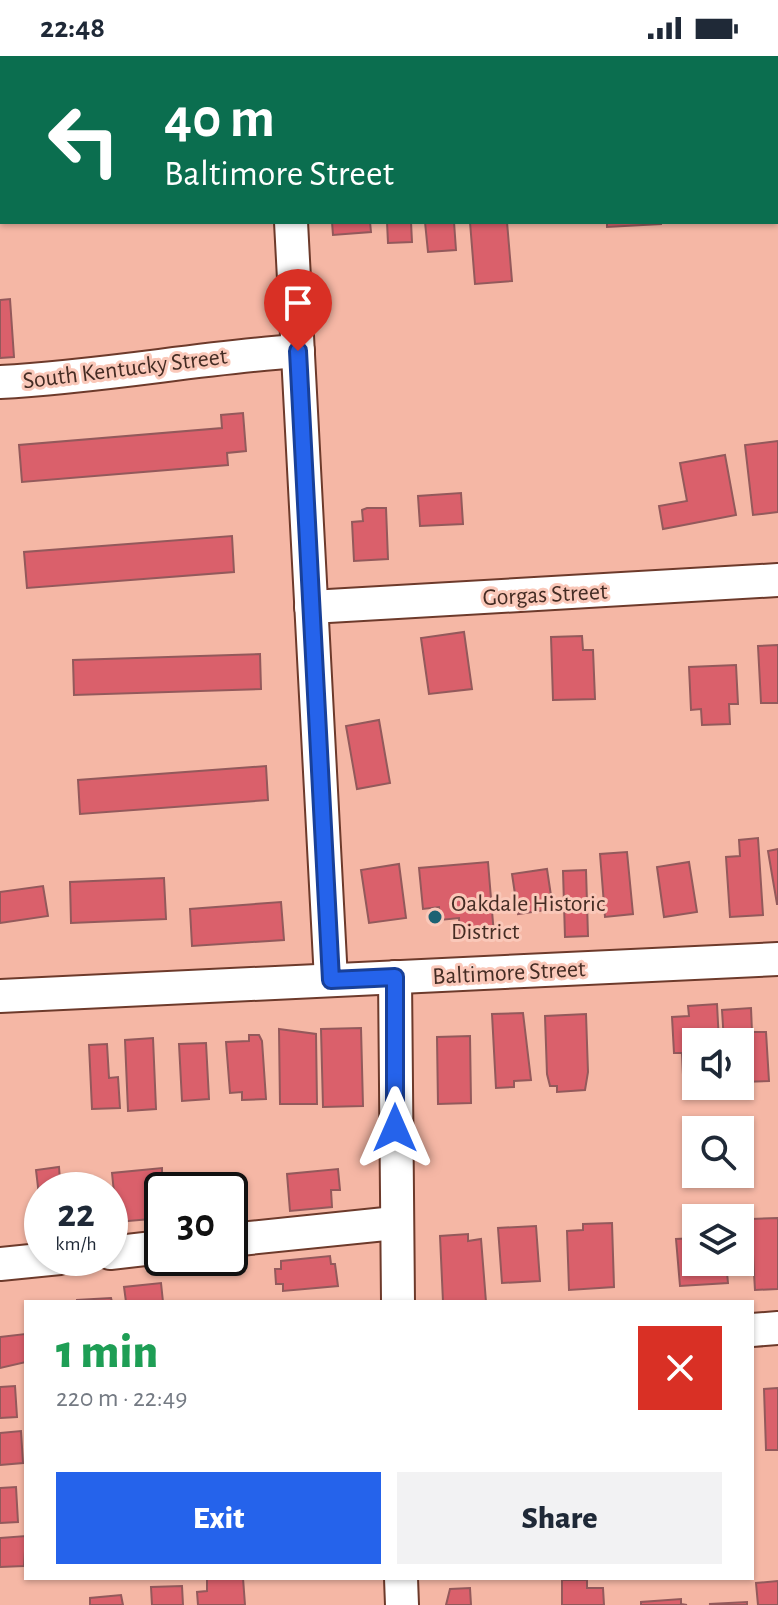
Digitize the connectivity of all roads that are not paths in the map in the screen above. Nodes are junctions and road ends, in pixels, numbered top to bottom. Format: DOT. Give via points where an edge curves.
graph roads {
  1 [pos="291,224"];
  2 [pos="298,351"];
  3 [pos="0,382"];
  4 [pos="778,580"];
  5 [pos="311,607"];
  6 [pos="778,959"];
  7 [pos="395,977"];
  8 [pos="331,980"];
  9 [pos="0,996"];
  10 [pos="395,1223"];
  11 [pos="248,1238"];
  12 [pos="24,1262"];
  13 [pos="0,1264"];
  14 [pos="398,1300"];
  15 [pos="778,1328"];
  16 [pos="754,1330"];
  17 [pos="401,1580"];
  18 [pos="402,1605"];
  1 -- 2 [label="street"];
  2 -- 3 [label="street, South Kentucky Street"];
  2 -- 5 [label="street"];
  4 -- 5 [label="street, Gorgas Street"];
  5 -- 8 [label="street"];
  6 -- 7 [label="street, Baltimore Street"];
  7 -- 8 [label="street, Baltimore Street"];
  7 -- 10 [label="street"];
  8 -- 9 [label="street, Baltimore Street"];
  10 -- 11 [label="street"];
  10 -- 14 [label="street"];
  12 -- 13 [label="street"];
  15 -- 16 [label="street"];
  17 -- 18 [label="street"];
}
